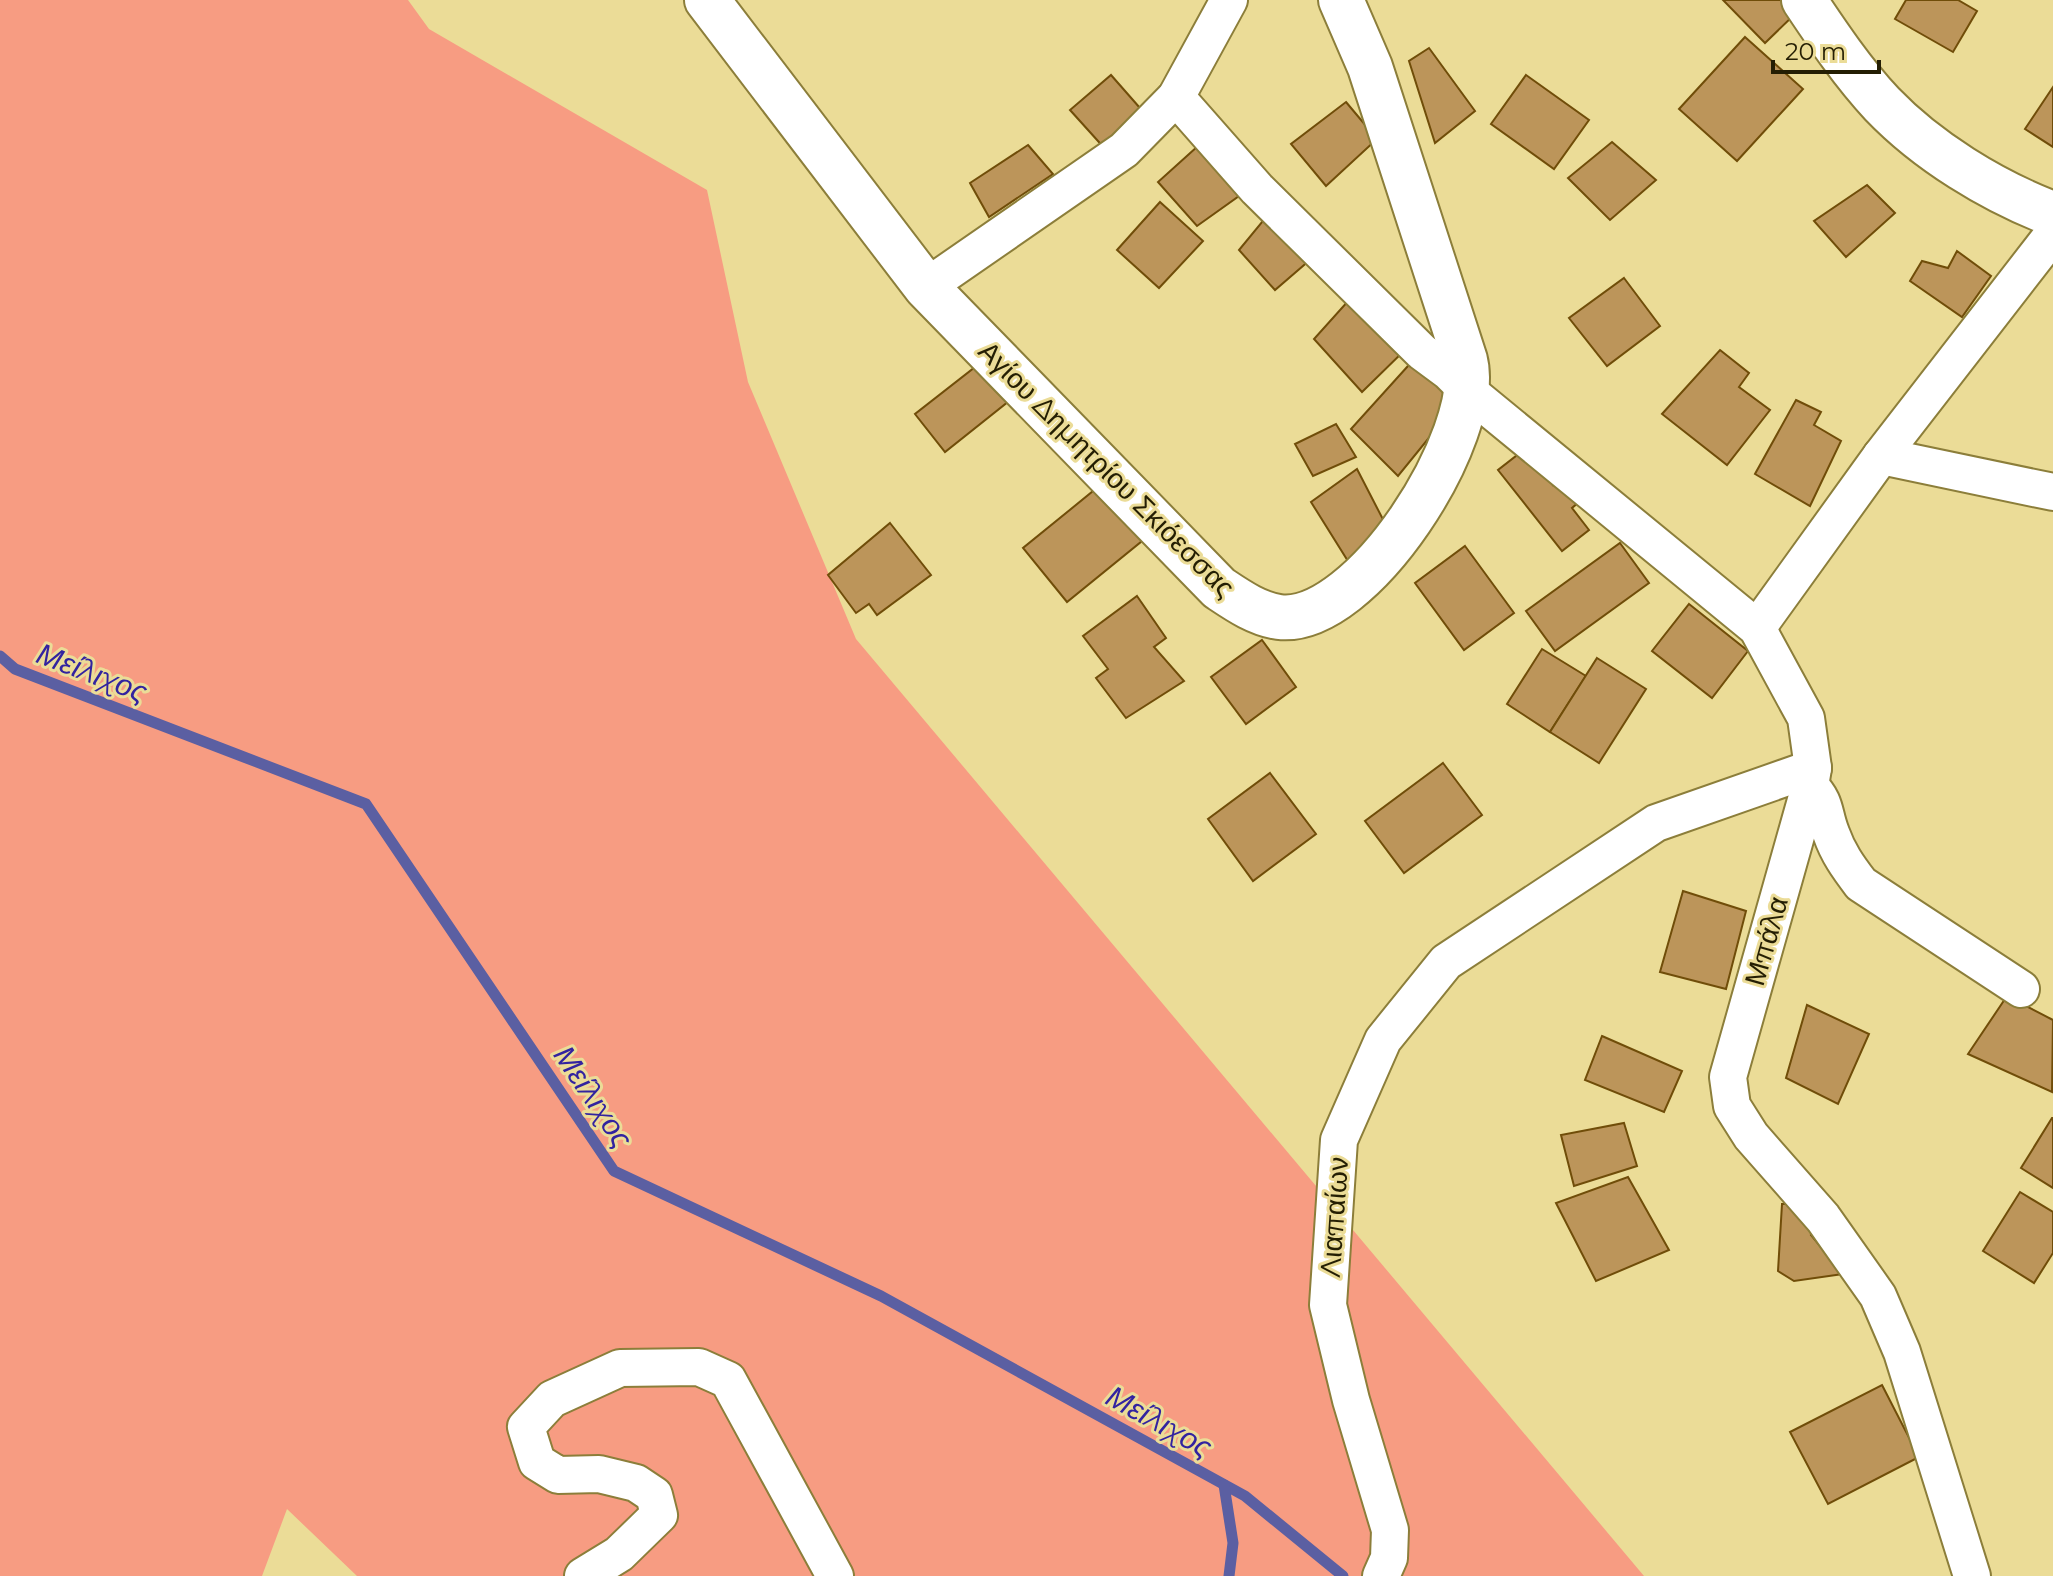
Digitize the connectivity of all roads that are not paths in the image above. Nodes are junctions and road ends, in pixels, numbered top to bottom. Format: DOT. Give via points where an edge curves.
graph roads {
  1 [pos="707,0"];
  2 [pos="1229,0"];
  3 [pos="1341,0"];
  4 [pos="1804,0"];
  5 [pos="1176,97"];
  6 [pos="2053,214"];
  7 [pos="2053,234"];
  8 [pos="926,287"];
  9 [pos="1468,391"];
  10 [pos="1881,456"];
  11 [pos="2053,492"];
  12 [pos="1757,628"];
  13 [pos="1812,777"];
  14 [pos="2021,989"];
  15 [pos="583,1576"];
  16 [pos="835,1576"];
  17 [pos="1381,1576"];
  18 [pos="1972,1576"];
  1 -- 8 [label="street, Αγίου Δημητρίου Σκιόεσσας"];
  2 -- 5 [label="street"];
  3 -- 9 [label="street, Αγίου Δημητρίου Σκιόεσσας" via="1370,67 1425,234 1465,360"];
  4 -- 6 [label="street" via="1867,85 1916,134 1982,178"];
  5 -- 8 [label="street" via="1124,150"];
  5 -- 9 [label="street, Μπάλα" via="1257,189"];
  7 -- 10 [label="street"];
  8 -- 9 [label="street, Αγίου Δημητρίου Σκιόεσσας" via="1219,588 1249,607 1280,617 1329,603 1367,573 1396,540 1431,488"];
  9 -- 12 [label="street, Μπάλα"];
  10 -- 11 [label="street"];
  10 -- 12 [label="street"];
  12 -- 13 [label="street, Μπάλα" via="1806,718"];
  13 -- 14 [label="street" via="1842,860 1861,884"];
  13 -- 17 [label="street, Λιαπαίων" via="1656,823 1446,962 1383,1040 1339,1140 1328,1305 1390,1530 1389,1558"];
  13 -- 18 [label="street, Μπάλα" via="1728,1077 1732,1106 1878,1296 1902,1352"];
  15 -- 16 [label="street" via="619,1554 659,1515 654,1495 636,1483 599,1474 558,1475 537,1462 526,1427 552,1399 620,1368 699,1367 728,1380"];
}
